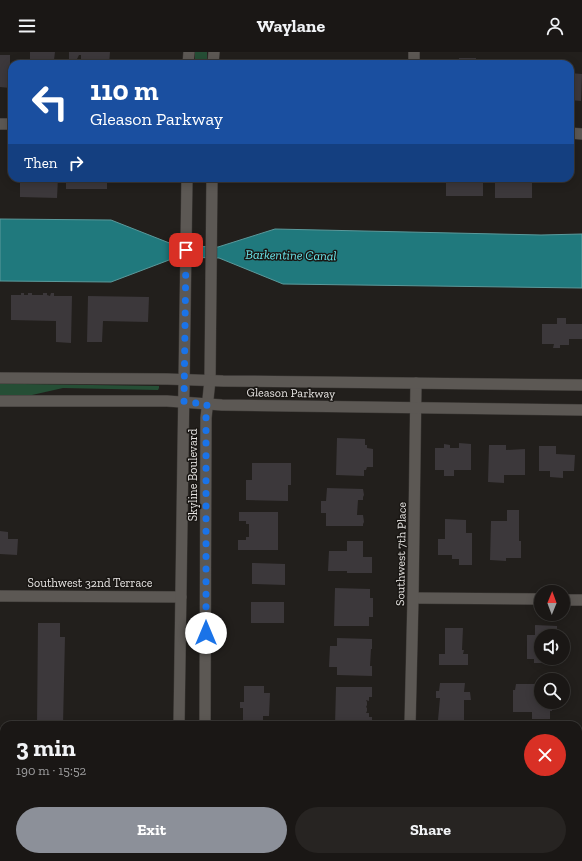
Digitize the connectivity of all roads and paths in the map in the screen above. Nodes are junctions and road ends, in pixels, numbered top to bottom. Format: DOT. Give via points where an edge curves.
graph roads {
  1 [pos="187,182"];
  2 [pos="212,182"];
  3 [pos="0,378"];
  4 [pos="185,379"];
  5 [pos="210,380"];
  6 [pos="416,383"];
  7 [pos="582,385"];
  8 [pos="0,400"];
  9 [pos="184,402"];
  10 [pos="207,404"];
  11 [pos="416,408"];
  12 [pos="582,410"];
  13 [pos="0,596"];
  14 [pos="181,597"];
  15 [pos="413,598"];
  16 [pos="534,599"];
  17 [pos="570,600"];
  18 [pos="582,600"];
  19 [pos="179,721"];
  20 [pos="205,721"];
  21 [pos="410,721"];
  1 -- 4 [label="street, Skyline Boulevard"];
  2 -- 5 [label="street, Skyline Boulevard"];
  3 -- 4 [label="street, Gleason Parkway"];
  4 -- 5 [label="street, Gleason Parkway"];
  4 -- 9 [label="street, Skyline Boulevard"];
  5 -- 6 [label="street, Gleason Parkway"];
  5 -- 10 [label="street, Skyline Boulevard"];
  6 -- 7 [label="street, Gleason Parkway"];
  6 -- 11 [label="street, Southwest 7th Place"];
  8 -- 9 [label="street, Gleason Parkway"];
  9 -- 10 [label="street, Gleason Parkway"];
  9 -- 14 [label="street, Skyline Boulevard"];
  10 -- 11 [label="street, Gleason Parkway"];
  10 -- 20 [label="street, Skyline Boulevard"];
  11 -- 12 [label="street, Gleason Parkway"];
  11 -- 15 [label="street, Southwest 7th Place"];
  13 -- 14 [label="street, Southwest 32nd Terrace"];
  14 -- 19 [label="street, Skyline Boulevard"];
  15 -- 16 [label="street"];
  15 -- 21 [label="street, Southwest 7th Place"];
  17 -- 18 [label="street"];
}
